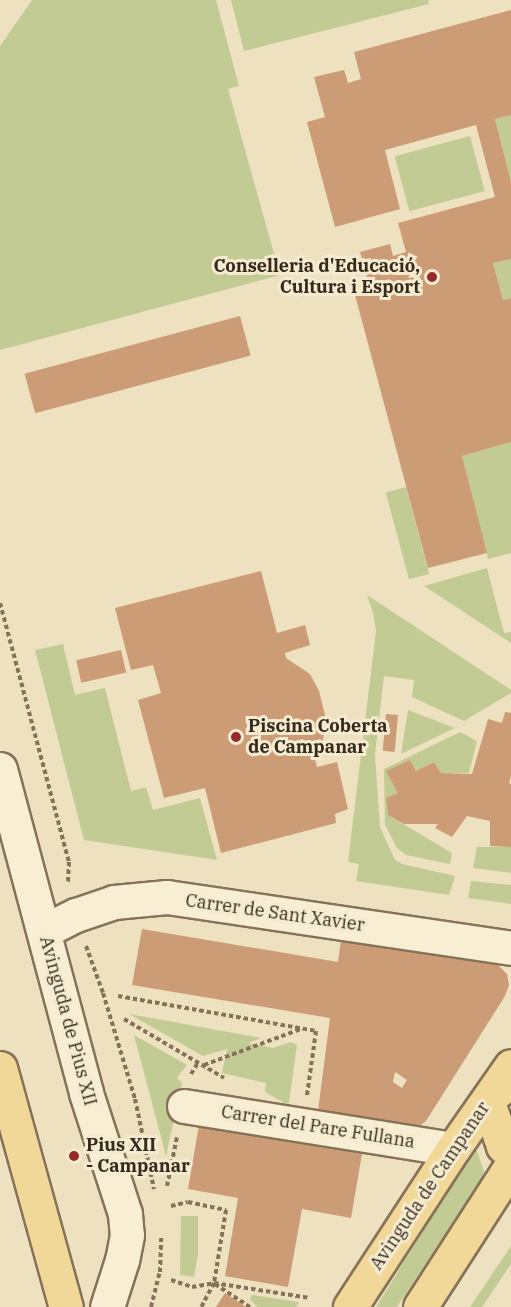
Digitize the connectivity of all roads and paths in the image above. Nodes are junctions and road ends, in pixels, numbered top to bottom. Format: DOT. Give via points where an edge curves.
graph roads {
  1 [pos="0,603"];
  2 [pos="0,769"];
  3 [pos="68,890"];
  4 [pos="44,931"];
  5 [pos="86,945"];
  6 [pos="511,948"];
  7 [pos="118,996"];
  8 [pos="124,1019"];
  9 [pos="303,1029"];
  10 [pos="204,1066"];
  11 [pos="511,1066"];
  12 [pos="0,1068"];
  13 [pos="233,1083"];
  14 [pos="501,1091"];
  15 [pos="184,1106"];
  16 [pos="303,1124"];
  17 [pos="453,1149"];
  18 [pos="511,1152"];
  19 [pos="511,1166"];
  20 [pos="156,1197"];
  21 [pos="171,1206"];
  22 [pos="161,1231"];
  23 [pos="171,1280"];
  24 [pos="214,1283"];
  25 [pos="310,1298"];
  26 [pos="66,1307"];
  27 [pos="107,1307"];
  28 [pos="151,1307"];
  29 [pos="201,1307"];
  30 [pos="250,1307"];
  31 [pos="350,1307"];
  32 [pos="420,1307"];
  1 -- 3 [label="path" via="69,862"];
  2 -- 4 [label="street, Avinguda de Pius XII"];
  4 -- 6 [label="street, Carrer de Sant Xavier" via="114,902 167,897"];
  4 -- 27 [label="street, Avinguda de Pius XII" via="86,1093 125,1214 123,1260"];
  5 -- 20 [label="path" via="135,1099"];
  7 -- 9 [label="path"];
  8 -- 10 [label="path"];
  9 -- 10 [label="path"];
  9 -- 16 [label="path" via="316,1031"];
  10 -- 13 [label="path"];
  11 -- 14 [label="main road, Avinguda de Campanar"];
  12 -- 26 [label="main road"];
  14 -- 17 [label="main road, Avinguda de Campanar"];
  14 -- 18 [label="main road" via="489,1105 503,1146"];
  15 -- 16 [label="street, Carrer del Pare Fullana"];
  16 -- 17 [label="street, Carrer del Pare Fullana"];
  17 -- 31 [label="main road, Avinguda de Campanar"];
  19 -- 32 [label="main road"];
  21 -- 24 [label="path" via="188,1202 226,1210"];
  22 -- 28 [label="path" via="162,1254"];
  23 -- 24 [label="path" via="192,1287"];
  24 -- 25 [label="path"];
  24 -- 29 [label="path"];
  24 -- 30 [label="path"];
}
